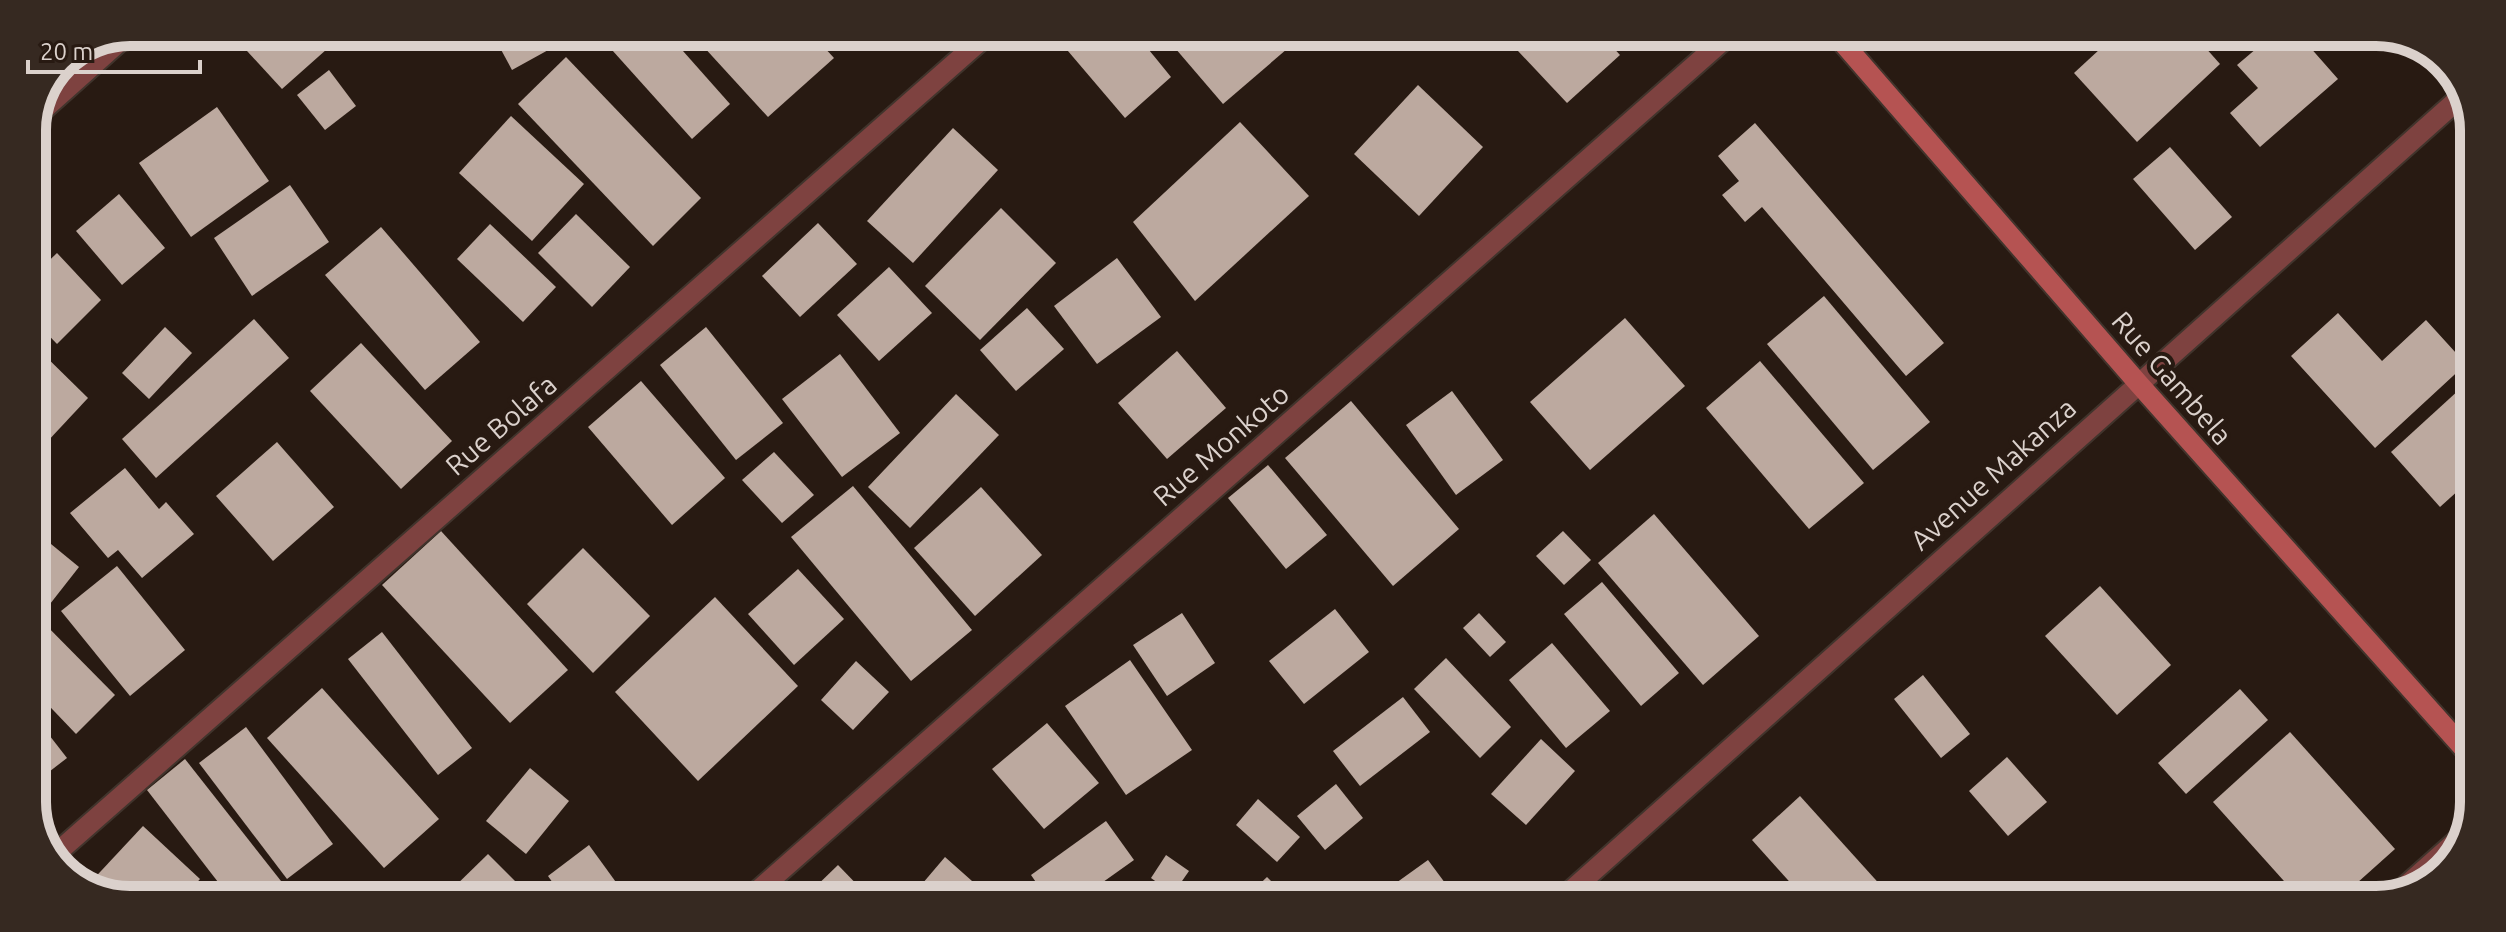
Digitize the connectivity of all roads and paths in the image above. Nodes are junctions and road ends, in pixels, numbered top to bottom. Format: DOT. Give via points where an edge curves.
graph roads {
  1 [pos="974,46"];
  2 [pos="1717,46"];
  3 [pos="1846,46"];
  4 [pos="111,49"];
  5 [pos="2455,102"];
  6 [pos="51,103"];
  7 [pos="2138,383"];
  8 [pos="2460,744"];
  9 [pos="61,849"];
  10 [pos="2440,855"];
  11 [pos="2419,874"];
  12 [pos="763,886"];
  13 [pos="1576,886"];
  1 -- 9 [label="street, Rue Bolafa"];
  2 -- 12 [label="street, Rue Monkoto"];
  3 -- 7 [label="street, Rue Gambela"];
  4 -- 6 [label="street"];
  5 -- 7 [label="street, Avenue Makanza"];
  7 -- 8 [label="street, Rue Gambela"];
  7 -- 13 [label="street, Avenue Makanza"];
  10 -- 11 [label="street"];
}
